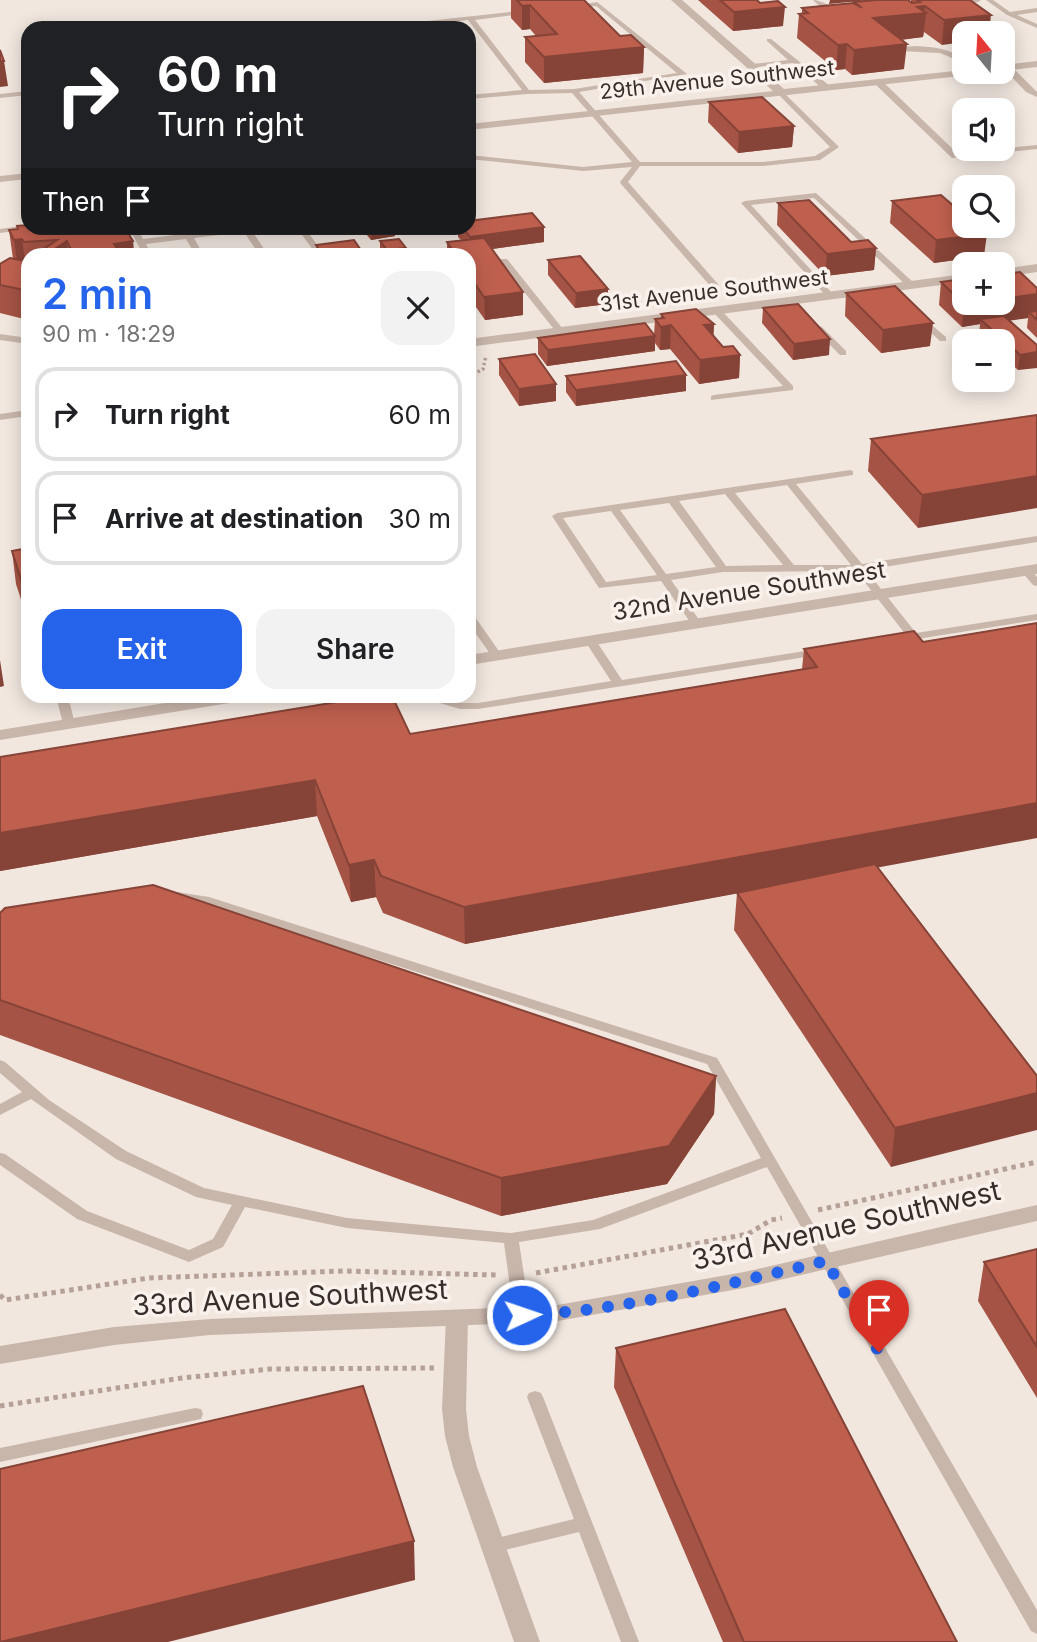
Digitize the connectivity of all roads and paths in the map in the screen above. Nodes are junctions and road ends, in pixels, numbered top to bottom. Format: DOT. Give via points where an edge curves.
graph roads {
  1 [pos="676,0"];
  2 [pos="816,0"];
  3 [pos="978,0"];
  4 [pos="989,0"];
  5 [pos="942,4"];
  6 [pos="559,8"];
  7 [pos="845,10"];
  8 [pos="1037,10"];
  9 [pos="533,11"];
  10 [pos="1009,14"];
  11 [pos="470,18"];
  12 [pos="444,21"];
  13 [pos="472,21"];
  14 [pos="476,26"];
  15 [pos="1037,26"];
  16 [pos="769,40"];
  17 [pos="900,49"];
  18 [pos="952,53"];
  19 [pos="795,61"];
  20 [pos="1037,64"];
  21 [pos="752,66"];
  22 [pos="1015,67"];
  23 [pos="1015,72"];
  24 [pos="952,74"];
  25 [pos="878,82"];
  26 [pos="827,88"];
  27 [pos="574,91"];
  28 [pos="527,92"];
  29 [pos="782,93"];
  30 [pos="21,94"];
  31 [pos="1037,95"];
  32 [pos="0,96"];
  33 [pos="476,96"];
  34 [pos="594,113"];
  35 [pos="476,126"];
  36 [pos="1037,147"];
  37 [pos="476,158"];
  38 [pos="638,163"];
  39 [pos="21,177"];
  40 [pos="0,179"];
  41 [pos="21,228"];
  42 [pos="0,231"];
  43 [pos="137,235"];
  44 [pos="173,235"];
  45 [pos="141,242"];
  46 [pos="144,248"];
  47 [pos="504,261"];
  48 [pos="1037,268"];
  49 [pos="1015,271"];
  50 [pos="952,280"];
  51 [pos="911,285"];
  52 [pos="715,286"];
  53 [pos="831,296"];
  54 [pos="717,311"];
  55 [pos="915,314"];
  56 [pos="809,319"];
  57 [pos="559,331"];
  58 [pos="0,337"];
  59 [pos="943,339"];
  60 [pos="21,340"];
  61 [pos="476,342"];
  62 [pos="843,353"];
  63 [pos="714,398"];
  64 [pos="21,414"];
  65 [pos="0,417"];
  66 [pos="850,473"];
  67 [pos="789,482"];
  68 [pos="728,491"];
  69 [pos="672,499"];
  70 [pos="614,508"];
  71 [pos="1037,539"];
  72 [pos="790,567"];
  73 [pos="858,568"];
  74 [pos="723,569"];
  75 [pos="1033,574"];
  76 [pos="663,577"];
  77 [pos="880,595"];
  78 [pos="1037,617"];
  79 [pos="697,624"];
  80 [pos="476,626"];
  81 [pos="913,637"];
  82 [pos="591,641"];
  83 [pos="886,641"];
  84 [pos="833,649"];
  85 [pos="497,656"];
  86 [pos="476,659"];
  87 [pos="618,684"];
  88 [pos="64,703"];
  89 [pos="199,703"];
  90 [pos="450,703"];
  91 [pos="69,724"];
  92 [pos="0,735"];
  93 [pos="166,897"];
  94 [pos="0,1065"];
  95 [pos="33,1092"];
  96 [pos="0,1110"];
  97 [pos="0,1158"];
  98 [pos="769,1160"];
  99 [pos="242,1202"];
  100 [pos="1037,1213"];
  101 [pos="511,1238"];
  102 [pos="826,1261"];
  103 [pos="522,1315"];
  104 [pos="457,1318"];
  105 [pos="0,1355"];
  106 [pos="456,1368"];
  107 [pos="535,1397"];
  108 [pos="0,1406"];
  109 [pos="195,1415"];
  110 [pos="0,1455"];
  111 [pos="584,1524"];
  112 [pos="493,1546"];
  113 [pos="1037,1626"];
  114 [pos="527,1642"];
  115 [pos="630,1642"];
  1 -- 21 [label="street"];
  2 -- 7 [label="lane" via="831,11"];
  3 -- 5 [label="lane"];
  4 -- 10 [label="lane"];
  6 -- 27 [label="lane" via="597,4 683,74"];
  8 -- 10 [label="lane"];
  9 -- 11 [label="lane"];
  10 -- 15 [label="lane"];
  11 -- 12 [label="lane"];
  11 -- 13 [label="lane"];
  14 -- 28 [label="lane"];
  16 -- 19 [label="lane"];
  17 -- 18 [label="lane"];
  19 -- 21 [label="lane"];
  19 -- 26 [label="lane"];
  20 -- 22 [label="street"];
  21 -- 29 [label="street"];
  23 -- 31 [label="lane"];
  24 -- 25 [label="street, 29th Avenue Southwest"];
  25 -- 26 [label="street, 29th Avenue Southwest"];
  25 -- 36 [label="lane" via="954,156"];
  26 -- 29 [label="street, 29th Avenue Southwest"];
  27 -- 28 [label="lane"];
  27 -- 34 [label="lane"];
  28 -- 33 [label="lane"];
  29 -- 34 [label="street, 29th Avenue Southwest"];
  29 -- 38 [label="lane" via="835,147 817,158 763,164"];
  30 -- 32 [label="lane"];
  34 -- 35 [label="street, 29th Avenue Southwest"];
  34 -- 38 [label="lane"];
  37 -- 38 [label="lane" via="583,169"];
  38 -- 52 [label="lane" via="624,182"];
  39 -- 40 [label="street"];
  41 -- 42 [label="lane"];
  43 -- 45 [label="lane"];
  44 -- 45 [label="lane"];
  45 -- 46 [label="lane"];
  47 -- 57 [label="lane"];
  48 -- 49 [label="street"];
  50 -- 51 [label="street, 31st Avenue Southwest"];
  51 -- 53 [label="street, 31st Avenue Southwest" via="892,292"];
  51 -- 53 [label="lane" via="816,195 745,203"];
  53 -- 54 [label="street, 31st Avenue Southwest" via="797,306"];
  54 -- 57 [label="street, 31st Avenue Southwest"];
  54 -- 63 [label="lane" via="790,388"];
  55 -- 59 [label="lane"];
  56 -- 62 [label="lane"];
  57 -- 61 [label="street, 31st Avenue Southwest"];
  58 -- 60 [label="lane"];
  64 -- 65 [label="lane"];
  66 -- 67 [label="lane"];
  67 -- 68 [label="lane"];
  67 -- 73 [label="lane"];
  68 -- 69 [label="lane"];
  68 -- 72 [label="lane"];
  69 -- 70 [label="lane"];
  69 -- 74 [label="lane"];
  70 -- 76 [label="lane"];
  70 -- 76 [label="lane" via="557,516 603,586"];
  71 -- 73 [label="lane"];
  72 -- 73 [label="lane"];
  72 -- 74 [label="lane"];
  73 -- 77 [label="lane"];
  74 -- 76 [label="lane"];
  75 -- 77 [label="street, 32nd Avenue Southwest"];
  76 -- 79 [label="lane"];
  77 -- 79 [label="street, 32nd Avenue Southwest"];
  77 -- 81 [label="lane"];
  78 -- 81 [label="lane"];
  79 -- 82 [label="street, 32nd Avenue Southwest"];
  80 -- 85 [label="lane"];
  81 -- 83 [label="lane"];
  82 -- 85 [label="street, 32nd Avenue Southwest"];
  82 -- 87 [label="lane"];
  84 -- 87 [label="lane"];
  85 -- 86 [label="street, 32nd Avenue Southwest"];
  87 -- 90 [label="lane" via="478,706"];
  88 -- 91 [label="lane"];
  89 -- 91 [label="street"];
  91 -- 92 [label="street"];
  93 -- 98 [label="lane" via="204,900 712,1061"];
  94 -- 95 [label="lane"];
  95 -- 96 [label="lane"];
  95 -- 99 [label="lane" via="121,1154 201,1194"];
  97 -- 99 [label="lane" via="82,1215 189,1256 218,1243"];
  98 -- 101 [label="lane" via="596,1225"];
  98 -- 102 [label="lane"];
  99 -- 101 [label="lane" via="347,1223"];
  100 -- 102 [label="street, 33rd Avenue Southwest"];
  101 -- 103 [label="lane"];
  102 -- 103 [label="street, 33rd Avenue Southwest" via="621,1304"];
  102 -- 113 [label="lane"];
  103 -- 104 [label="street, 33rd Avenue Southwest"];
  104 -- 105 [label="street, 33rd Avenue Southwest" via="153,1332"];
  104 -- 106 [label="street"];
  106 -- 108 [label="path" via="271,1369"];
  106 -- 112 [label="street" via="457,1436"];
  107 -- 111 [label="lane"];
  109 -- 110 [label="lane"];
  111 -- 112 [label="lane"];
  111 -- 115 [label="lane"];
  112 -- 114 [label="street"];
}
